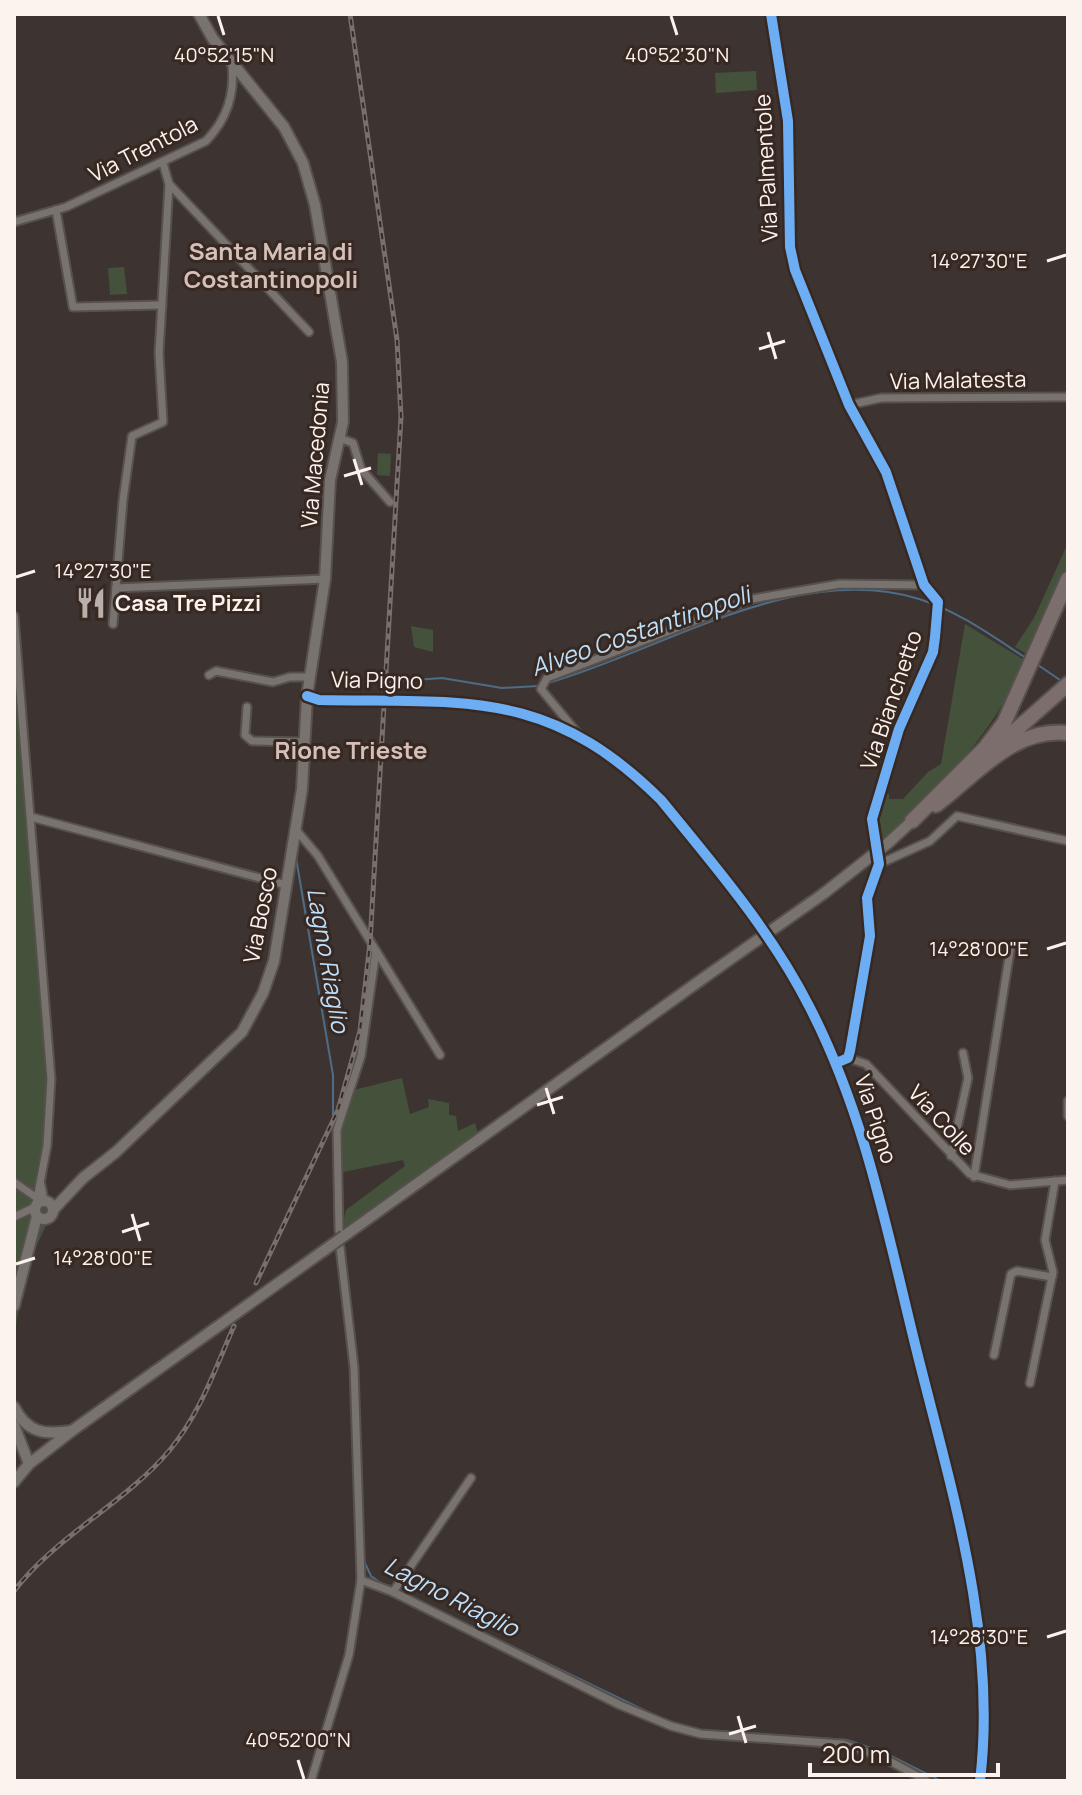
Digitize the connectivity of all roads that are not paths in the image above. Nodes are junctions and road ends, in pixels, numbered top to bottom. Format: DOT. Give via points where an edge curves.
graph roads {
  1 [pos="199,14"];
  2 [pos="771,14"];
  3 [pos="232,60"];
  4 [pos="163,163"];
  5 [pos="169,184"];
  6 [pos="56,210"];
  7 [pos="14,222"];
  8 [pos="162,305"];
  9 [pos="309,332"];
  10 [pos="1068,397"];
  11 [pos="849,405"];
  12 [pos="339,438"];
  13 [pos="390,502"];
  14 [pos="325,579"];
  15 [pos="1068,579"];
  16 [pos="924,585"];
  17 [pos="116,588"];
  18 [pos="14,616"];
  19 [pos="113,624"];
  20 [pos="209,675"];
  21 [pos="309,677"];
  22 [pos="1065,687"];
  23 [pos="307,696"];
  24 [pos="17,702"];
  25 [pos="247,707"];
  26 [pos="18,714"];
  27 [pos="1068,733"];
  28 [pos="579,735"];
  29 [pos="303,742"];
  30 [pos="31,817"];
  31 [pos="912,821"];
  32 [pos="297,831"];
  33 [pos="1068,841"];
  34 [pos="874,861"];
  35 [pos="286,885"];
  36 [pos="1011,945"];
  37 [pos="376,951"];
  38 [pos="963,1053"];
  39 [pos="440,1055"];
  40 [pos="848,1058"];
  41 [pos="836,1063"];
  42 [pos="1068,1101"];
  43 [pos="1068,1116"];
  44 [pos="951,1156"];
  45 [pos="974,1177"];
  46 [pos="1068,1180"];
  47 [pos="1055,1181"];
  48 [pos="14,1182"];
  49 [pos="42,1202"];
  50 [pos="14,1217"];
  51 [pos="339,1239"];
  52 [pos="1052,1277"];
  53 [pos="14,1306"];
  54 [pos="994,1355"];
  55 [pos="1030,1383"];
  56 [pos="14,1407"];
  57 [pos="14,1425"];
  58 [pos="73,1430"];
  59 [pos="14,1459"];
  60 [pos="29,1464"];
  61 [pos="471,1478"];
  62 [pos="14,1482"];
  63 [pos="361,1580"];
  64 [pos="393,1592"];
  65 [pos="311,1781"];
  66 [pos="927,1781"];
  67 [pos="981,1781"];
  1 -- 3 [label="main road, Via Macedonia"];
  2 -- 11 [label="street, Via Palmentole" via="788,121 792,258"];
  3 -- 4 [label="street, Via Trentola" via="231,95 221,126 206,141"];
  3 -- 12 [label="main road, Via Macedonia" via="292,139 312,189 342,362 345,398"];
  4 -- 5 [label="street"];
  4 -- 6 [label="street, Via Trentola"];
  5 -- 8 [label="street"];
  5 -- 9 [label="street"];
  6 -- 7 [label="street, Via Trentola"];
  6 -- 8 [label="street" via="73,307"];
  8 -- 17 [label="street" via="163,422 132,436"];
  10 -- 11 [label="street, Via Malatesta" via="881,398"];
  11 -- 16 [label="street, Via Bianchetto" via="886,472"];
  12 -- 13 [label="street" via="353,443 361,469"];
  12 -- 14 [label="main road, Via Macedonia" via="330,480"];
  14 -- 17 [label="street"];
  14 -- 21 [label="main road, Via Macedonia"];
  15 -- 31 [label="highway" via="994,738"];
  16 -- 28 [label="street, Via Pigno" via="840,584 752,599 547,678 538,685"];
  16 -- 34 [label="street, Via Bianchetto" via="938,602 933,652 899,729 872,819"];
  17 -- 19 [label="street"];
  18 -- 24 [label="street"];
  20 -- 21 [label="street" via="216,671 273,682"];
  21 -- 23 [label="main road, Via Macedonia"];
  22 -- 31 [label="highway"];
  23 -- 28 [label="main road, Via Pigno" via="502,706"];
  23 -- 29 [label="main road, Via Bosco"];
  24 -- 26 [label="street"];
  25 -- 29 [label="street" via="245,735 252,741"];
  26 -- 30 [label="street"];
  27 -- 31 [label="highway" via="1020,741"];
  28 -- 41 [label="main road, Via Pigno" via="638,777 684,829 787,967"];
  29 -- 32 [label="main road, Via Bosco"];
  30 -- 35 [label="street"];
  30 -- 49 [label="street" via="51,1079"];
  31 -- 34 [label="main road, bridge"];
  32 -- 35 [label="main road, Via Bosco"];
  32 -- 37 [label="street"];
  33 -- 34 [label="street" via="959,814 930,841"];
  34 -- 40 [label="street, Via Bianchetto" via="867,898 870,936"];
  34 -- 51 [label="main road, bridge"];
  35 -- 49 [label="main road, Via Bosco" via="268,981 242,1032"];
  36 -- 45 [label="street"];
  37 -- 39 [label="street"];
  37 -- 51 [label="street" via="361,1056 337,1130"];
  38 -- 44 [label="street" via="968,1078"];
  40 -- 41 [label="street"];
  40 -- 44 [label="street, Via Colle" via="866,1064"];
  41 -- 67 [label="main road, Via Pigno" via="874,1174 970,1573 983,1694"];
  42 -- 43 [label="street"];
  44 -- 45 [label="street, Via Colle"];
  45 -- 47 [label="street, Via Colle" via="1010,1185"];
  46 -- 47 [label="street, Via Colle"];
  47 -- 52 [label="street" via="1045,1240"];
  48 -- 49 [label="street"];
  49 -- 50 [label="street"];
  49 -- 53 [label="main road, Via Bosco"];
  51 -- 58 [label="main road"];
  51 -- 63 [label="street" via="354,1367"];
  52 -- 54 [label="street" via="1013,1272"];
  52 -- 55 [label="street"];
  56 -- 58 [label="main road" via="35,1431"];
  57 -- 60 [label="main road"];
  58 -- 60 [label="main road"];
  59 -- 60 [label="main road"];
  60 -- 62 [label="main road"];
  61 -- 64 [label="street"];
  63 -- 64 [label="street"];
  63 -- 65 [label="street" via="349,1655"];
  64 -- 66 [label="street" via="671,1726 701,1734 843,1744"];
}
